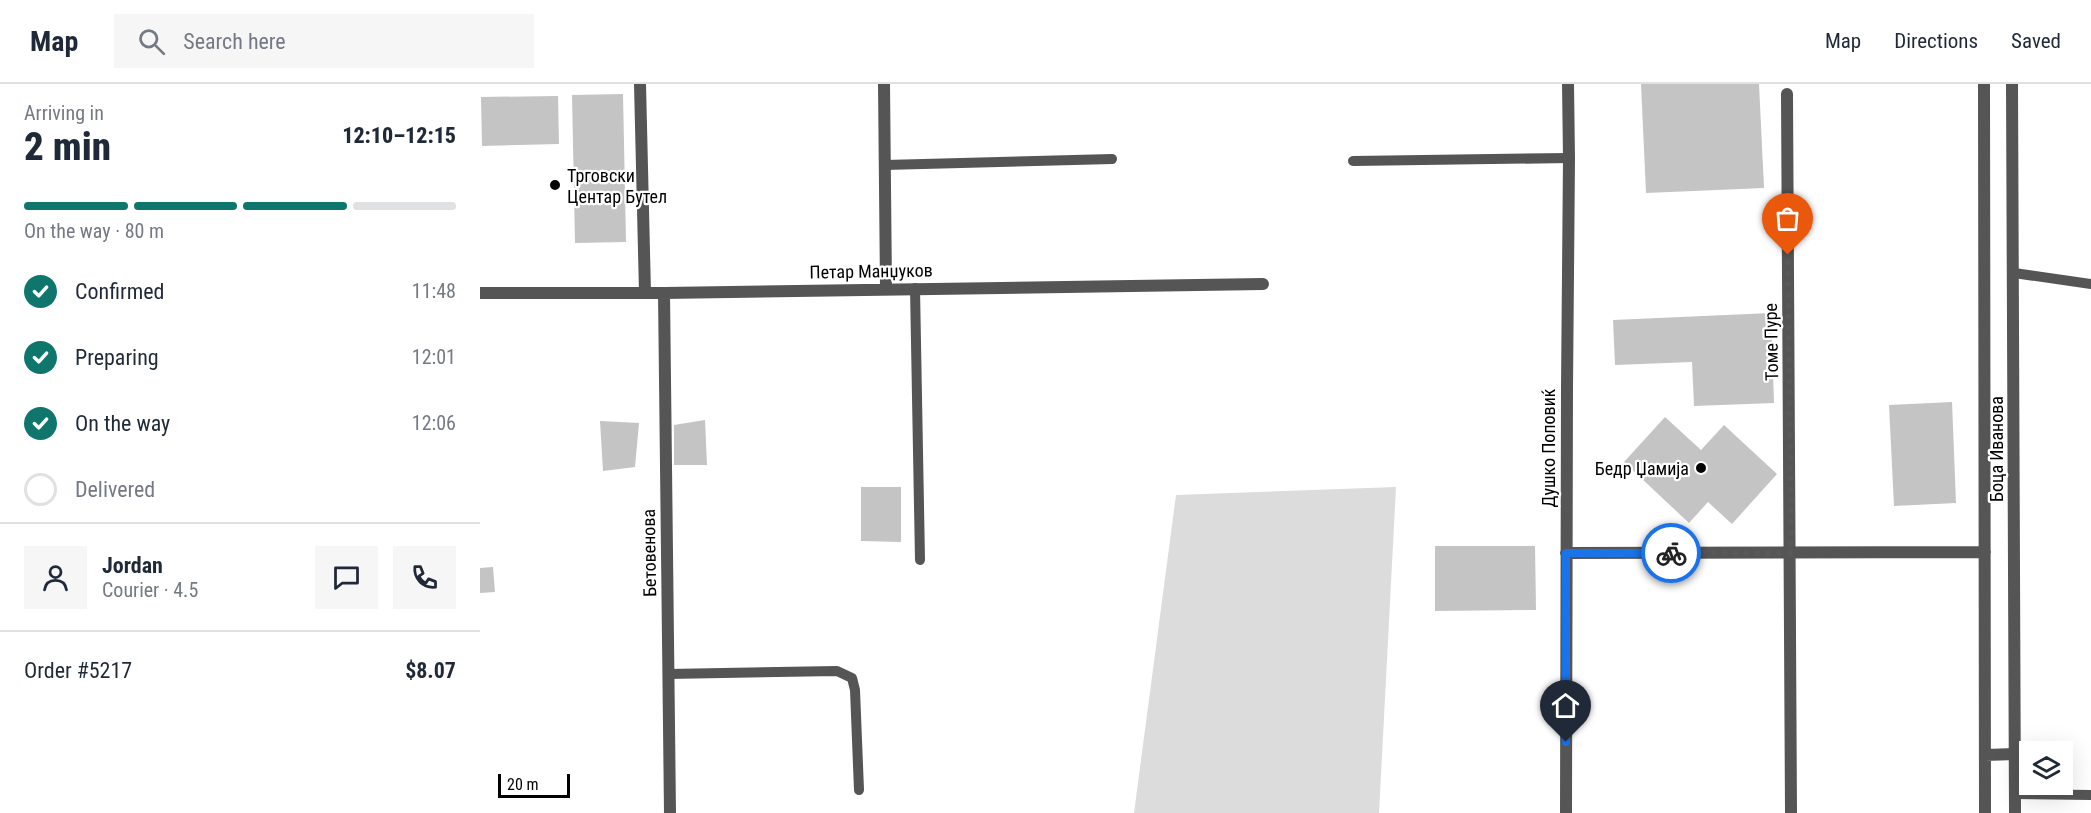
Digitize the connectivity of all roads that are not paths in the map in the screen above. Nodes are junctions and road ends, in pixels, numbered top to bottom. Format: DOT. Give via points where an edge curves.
graph roads {
  1 [pos="640,84"];
  2 [pos="884,84"];
  3 [pos="1568,84"];
  4 [pos="1984,84"];
  5 [pos="2012,84"];
  6 [pos="1787,94"];
  7 [pos="1569,158"];
  8 [pos="1112,159"];
  9 [pos="1353,161"];
  10 [pos="885,165"];
  11 [pos="2014,273"];
  12 [pos="1263,284"];
  13 [pos="2091,284"];
  14 [pos="886,288"];
  15 [pos="915,288"];
  16 [pos="480,293"];
  17 [pos="645,293"];
  18 [pos="664,293"];
  19 [pos="1985,552"];
  20 [pos="1566,553"];
  21 [pos="1791,553"];
  22 [pos="920,560"];
  23 [pos="668,674"];
  24 [pos="1985,754"];
  25 [pos="2015,754"];
  26 [pos="860,790"];
  27 [pos="2015,794"];
  28 [pos="2091,795"];
  29 [pos="670,813"];
  30 [pos="1566,813"];
  31 [pos="1791,813"];
  32 [pos="1985,813"];
  33 [pos="2015,813"];
  1 -- 17 [label="street"];
  2 -- 10 [label="street"];
  3 -- 7 [label="street, Душко Поповиќ"];
  4 -- 19 [label="street"];
  5 -- 11 [label="street, Боца Иванова"];
  6 -- 21 [label="street, Томе Пуре"];
  7 -- 9 [label="lane"];
  7 -- 20 [label="street, Душко Поповиќ"];
  8 -- 10 [label="lane"];
  10 -- 14 [label="street"];
  11 -- 13 [label="lane"];
  11 -- 25 [label="street, Боца Иванова"];
  12 -- 15 [label="street, Петар Манџуков"];
  14 -- 15 [label="street, Петар Манџуков"];
  14 -- 18 [label="street, Петар Манџуков"];
  15 -- 22 [label="lane"];
  16 -- 17 [label="street, Петар Манџуков"];
  17 -- 18 [label="street, Петар Манџуков"];
  18 -- 23 [label="street, Бетовенова"];
  19 -- 21 [label="street"];
  19 -- 24 [label="street"];
  20 -- 21 [label="street"];
  20 -- 30 [label="street, Душко Поповиќ"];
  21 -- 31 [label="street, Томе Пуре"];
  23 -- 26 [label="lane" via="837,671 852,678"];
  23 -- 29 [label="street, Бетовенова"];
  24 -- 25 [label="street"];
  24 -- 32 [label="street"];
  25 -- 27 [label="street, Боца Иванова"];
  27 -- 28 [label="lane"];
  27 -- 33 [label="street, Боца Иванова"];
}
